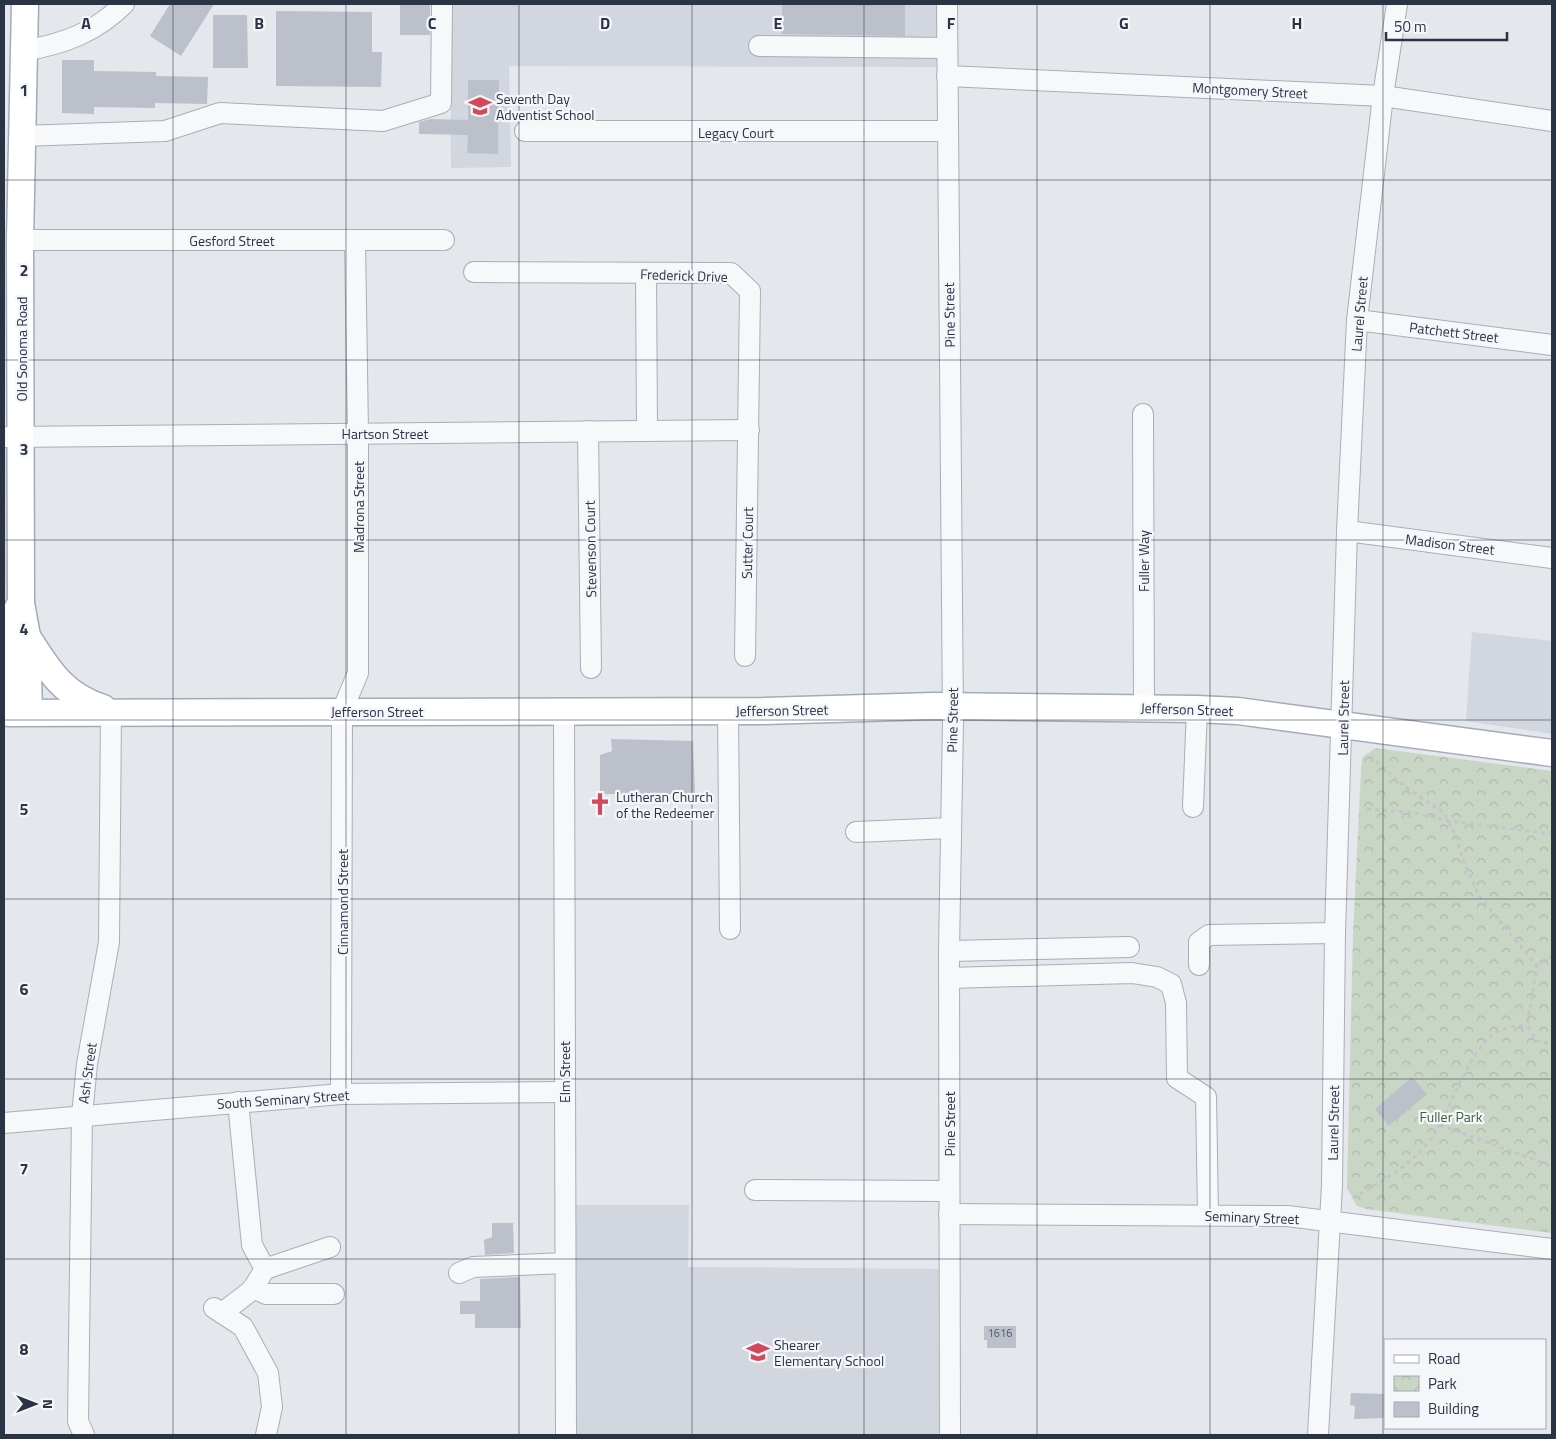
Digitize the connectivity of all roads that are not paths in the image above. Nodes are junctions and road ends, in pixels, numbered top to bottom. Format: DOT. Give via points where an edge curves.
graph roads {
  1 [pos="24,4"];
  2 [pos="124,4"];
  3 [pos="442,4"];
  4 [pos="947,4"];
  5 [pos="1397,4"];
  6 [pos="759,46"];
  7 [pos="947,48"];
  8 [pos="23,52"];
  9 [pos="947,76"];
  10 [pos="1383,96"];
  11 [pos="1552,121"];
  12 [pos="525,131"];
  13 [pos="947,131"];
  14 [pos="22,136"];
  15 [pos="12,183"];
  16 [pos="20,240"];
  17 [pos="355,240"];
  18 [pos="444,240"];
  19 [pos="474,272"];
  20 [pos="646,273"];
  21 [pos="1356,320"];
  22 [pos="1552,345"];
  23 [pos="1142,414"];
  24 [pos="647,430"];
  25 [pos="749,430"];
  26 [pos="588,431"];
  27 [pos="358,433"];
  28 [pos="12,437"];
  29 [pos="1347,531"];
  30 [pos="1552,558"];
  31 [pos="12,604"];
  32 [pos="27,636"];
  33 [pos="745,656"];
  34 [pos="591,668"];
  35 [pos="952,707"];
  36 [pos="1144,707"];
  37 [pos="1197,709"];
  38 [pos="564,710"];
  39 [pos="111,711"];
  40 [pos="342,711"];
  41 [pos="728,711"];
  42 [pos="14,713"];
  43 [pos="1343,726"];
  44 [pos="1552,753"];
  45 [pos="1193,807"];
  46 [pos="950,828"];
  47 [pos="856,832"];
  48 [pos="730,929"];
  49 [pos="1335,933"];
  50 [pos="1129,947"];
  51 [pos="950,951"];
  52 [pos="1199,965"];
  53 [pos="950,978"];
  54 [pos="564,1092"];
  55 [pos="341,1094"];
  56 [pos="238,1102"];
  57 [pos="82,1115"];
  58 [pos="4,1123"];
  59 [pos="755,1190"];
  60 [pos="949,1191"];
  61 [pos="949,1214"];
  62 [pos="1208,1215"];
  63 [pos="1329,1222"];
  64 [pos="330,1247"];
  65 [pos="1552,1249"];
  66 [pos="565,1263"];
  67 [pos="265,1269"];
  68 [pos="459,1273"];
  69 [pos="253,1288"];
  70 [pos="334,1294"];
  71 [pos="84,1435"];
  72 [pos="266,1435"];
  73 [pos="566,1435"];
  74 [pos="950,1435"];
  75 [pos="1318,1435"];
  1 -- 8 [label="main road, Old Sonoma Road"];
  2 -- 8 [label="street" via="102,24 79,38"];
  3 -- 14 [label="street" via="441,103 383,121 220,113 164,131"];
  4 -- 7 [label="street, Pine Street"];
  5 -- 10 [label="street, Laurel Street"];
  6 -- 7 [label="street"];
  7 -- 9 [label="street, Pine Street"];
  8 -- 14 [label="main road, Old Sonoma Road"];
  9 -- 10 [label="street, Montgomery Street"];
  9 -- 13 [label="street, Pine Street"];
  10 -- 11 [label="street, Montgomery Street"];
  10 -- 21 [label="street, Laurel Street"];
  12 -- 13 [label="street, Legacy Court"];
  13 -- 35 [label="street, Pine Street"];
  14 -- 15 [label="main road, Old Sonoma Road"];
  15 -- 16 [label="main road, Old Sonoma Road"];
  16 -- 17 [label="street, Gesford Street"];
  16 -- 28 [label="main road, Old Sonoma Road"];
  17 -- 18 [label="street, Gesford Street"];
  17 -- 27 [label="street, Madrona Street"];
  19 -- 20 [label="street, Frederick Drive"];
  20 -- 24 [label="street"];
  20 -- 25 [label="street, Frederick Drive" via="731,273 750,291"];
  21 -- 22 [label="street, Patchett Street"];
  21 -- 29 [label="street, Laurel Street"];
  23 -- 36 [label="street, Fuller Way"];
  24 -- 25 [label="street, Hartson Street"];
  24 -- 26 [label="street, Hartson Street"];
  25 -- 33 [label="street, Sutter Court"];
  26 -- 27 [label="street, Hartson Street"];
  26 -- 34 [label="street, Stevenson Court"];
  27 -- 28 [label="street, Hartson Street"];
  27 -- 40 [label="street, Madrona Street" via="358,673"];
  28 -- 31 [label="main road, Old Sonoma Road"];
  29 -- 30 [label="street, Madison Street"];
  29 -- 43 [label="street, Laurel Street"];
  31 -- 32 [label="main road, Old Sonoma Road"];
  31 -- 42 [label="main road, Old Sonoma Road" via="6,665"];
  32 -- 39 [label="main road" via="48,671 59,682 82,699"];
  32 -- 42 [label="main road, Old Sonoma Road"];
  35 -- 36 [label="main road, Jefferson Street"];
  35 -- 41 [label="main road, Jefferson Street"];
  35 -- 46 [label="street, Pine Street"];
  36 -- 37 [label="main road, Jefferson Street"];
  37 -- 43 [label="main road, Jefferson Street" via="1238,711"];
  37 -- 45 [label="street"];
  38 -- 40 [label="main road, Jefferson Street"];
  38 -- 41 [label="main road, Jefferson Street"];
  38 -- 54 [label="street, Elm Street"];
  39 -- 40 [label="main road, Jefferson Street"];
  39 -- 42 [label="main road, Jefferson Street"];
  39 -- 57 [label="street, Ash Street" via="109,942 87,1064"];
  40 -- 55 [label="street, Cinnamond Street"];
  41 -- 48 [label="street"];
  43 -- 44 [label="main road, Jefferson Street"];
  43 -- 49 [label="street, Laurel Street"];
  46 -- 47 [label="street"];
  46 -- 51 [label="street, Pine Street"];
  49 -- 52 [label="street" via="1209,935 1199,942"];
  49 -- 63 [label="street, Laurel Street"];
  50 -- 51 [label="street"];
  51 -- 53 [label="street, Pine Street"];
  53 -- 60 [label="street, Pine Street"];
  53 -- 62 [label="street" via="1132,973 1157,977 1171,984 1176,1003 1177,1078 1206,1097"];
  54 -- 55 [label="street, South Seminary Street"];
  54 -- 66 [label="street, Elm Street"];
  55 -- 56 [label="street, South Seminary Street"];
  56 -- 57 [label="street, South Seminary Street"];
  56 -- 67 [label="street" via="251,1213 251,1240"];
  57 -- 58 [label="street, South Seminary Street"];
  57 -- 71 [label="street, Ash Street" via="78,1421"];
  59 -- 60 [label="street"];
  60 -- 61 [label="street, Pine Street"];
  61 -- 62 [label="street, Seminary Street"];
  61 -- 74 [label="street, Pine Street"];
  62 -- 63 [label="street, Seminary Street" via="1287,1216"];
  63 -- 65 [label="street, Seminary Street"];
  63 -- 75 [label="street, Laurel Street"];
  64 -- 67 [label="street"];
  66 -- 68 [label="street" via="473,1267"];
  66 -- 73 [label="street, Elm Street"];
  67 -- 69 [label="street"];
  69 -- 70 [label="street" via="266,1294"];
  69 -- 72 [label="street" via="218,1310 242,1327 268,1374 272,1406"];
}
